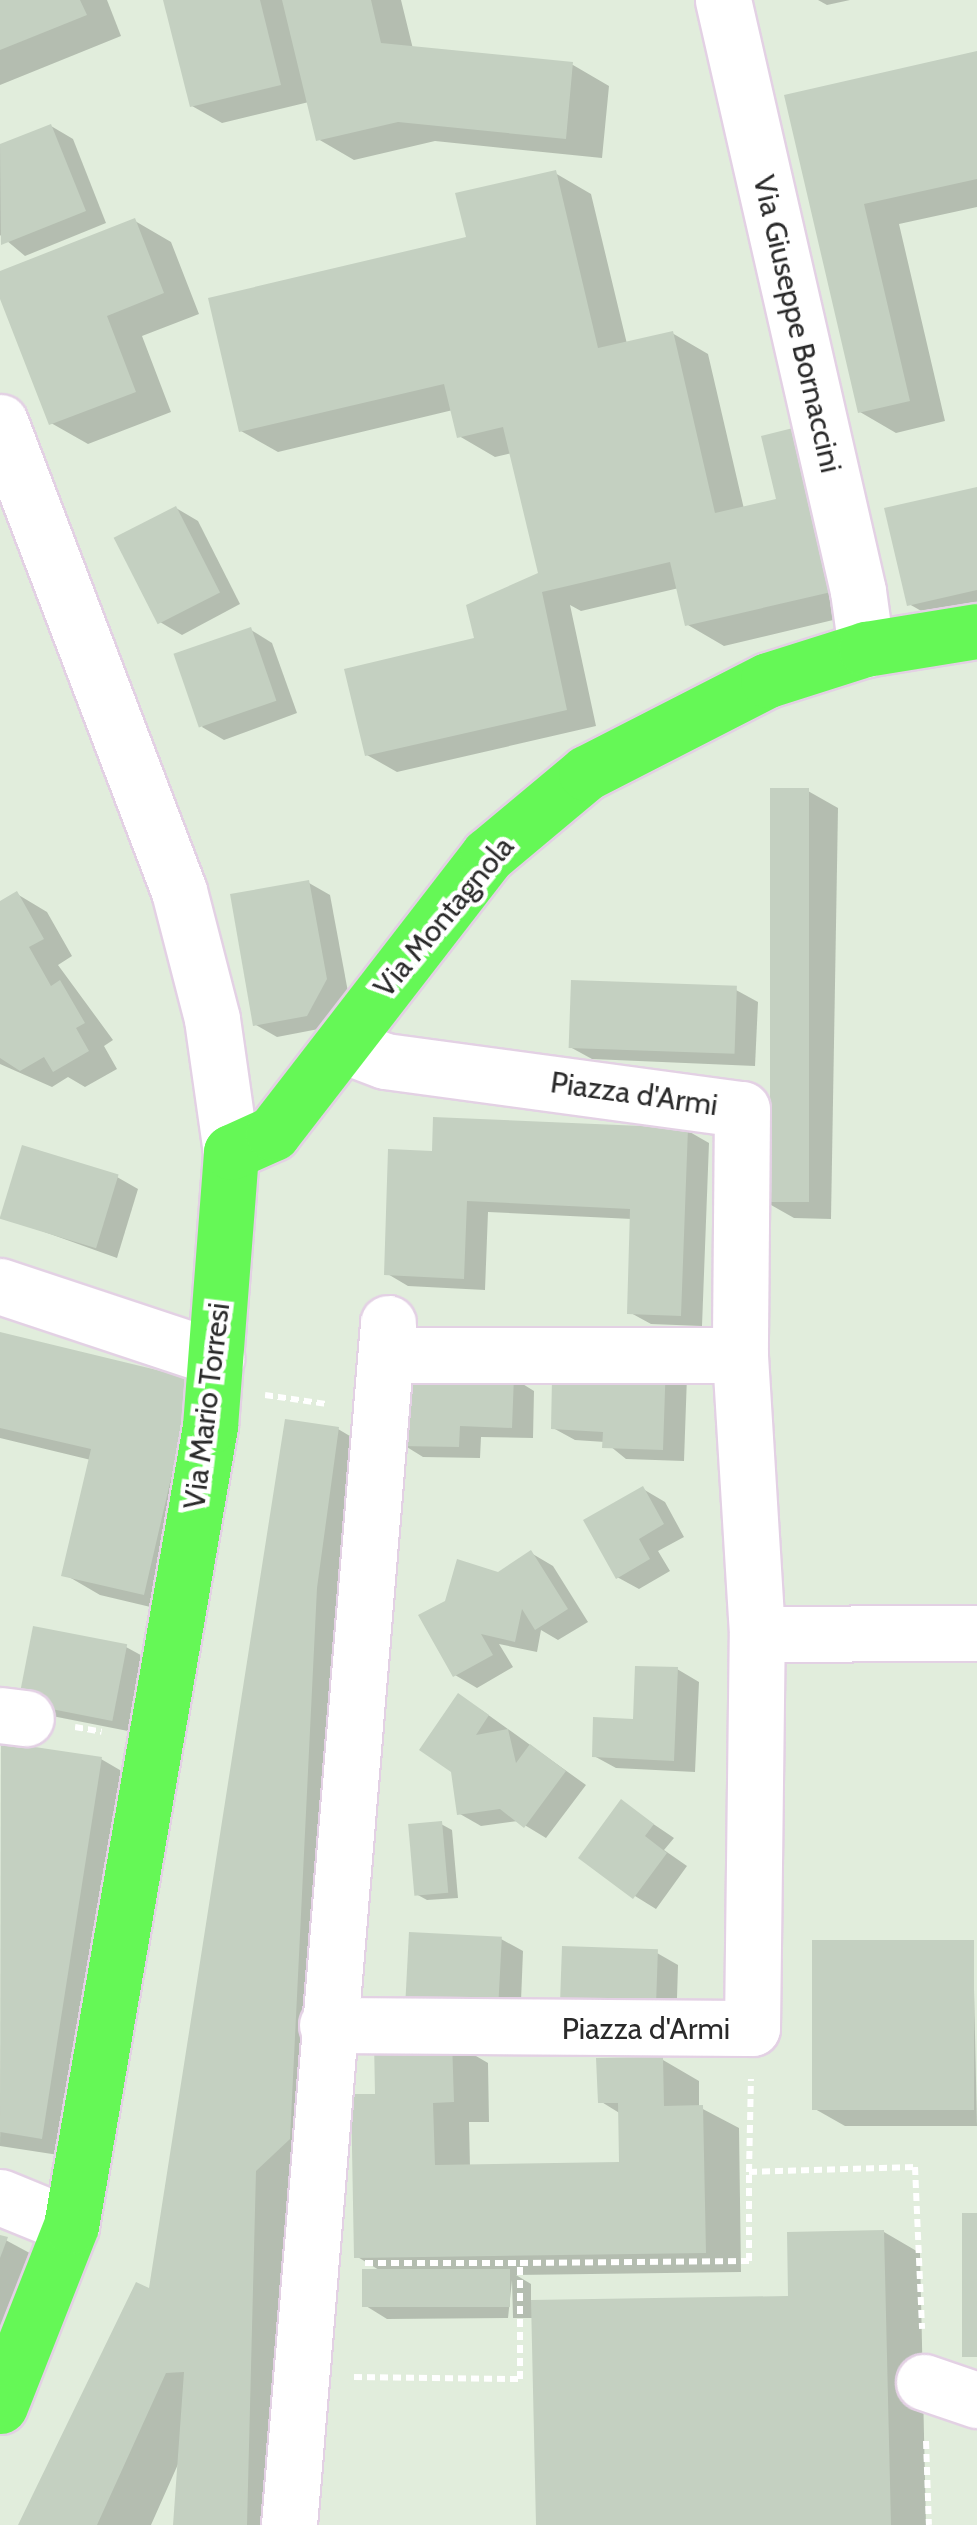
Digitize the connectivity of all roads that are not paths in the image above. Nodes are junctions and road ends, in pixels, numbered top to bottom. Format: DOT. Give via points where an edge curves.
graph roads {
  1 [pos="723,0"];
  2 [pos="0,422"];
  3 [pos="977,631"];
  4 [pos="866,649"];
  5 [pos="343,1045"];
  6 [pos="231,1152"];
  7 [pos="0,1286"];
  8 [pos="740,1356"];
  9 [pos="215,1373"];
  10 [pos="757,1634"];
  11 [pos="977,1634"];
  12 [pos="327,2025"];
  13 [pos="0,2198"];
  14 [pos="70,2226"];
  15 [pos="924,2382"];
  16 [pos="977,2400"];
  17 [pos="0,2406"];
  18 [pos="289,2525"];
  1 -- 4 [label="street, Via Giuseppe Bornaccini"];
  2 -- 6 [label="street, Via Mario Torresi" via="178,891 212,1019"];
  3 -- 4 [label="main road, Via Montagnola"];
  4 -- 5 [label="main road, Via Montagnola" via="768,680 586,773 488,855 402,958"];
  5 -- 6 [label="main road, Via Montagnola" via="273,1133"];
  5 -- 8 [label="street, Piazza d'Armi" via="384,1061 742,1108"];
  6 -- 9 [label="main road, Via Mario Torresi"];
  7 -- 9 [label="street"];
  8 -- 10 [label="street, Piazza d'Armi"];
  8 -- 12 [label="street" via="507,1353 387,1339"];
  9 -- 14 [label="main road, Via Mario Torresi"];
  10 -- 11 [label="street"];
  10 -- 12 [label="street, Piazza d'Armi" via="752,2028"];
  12 -- 18 [label="street"];
  13 -- 14 [label="street"];
  14 -- 17 [label="main road, Via Mario Torresi"];
  15 -- 16 [label="street"];
}
